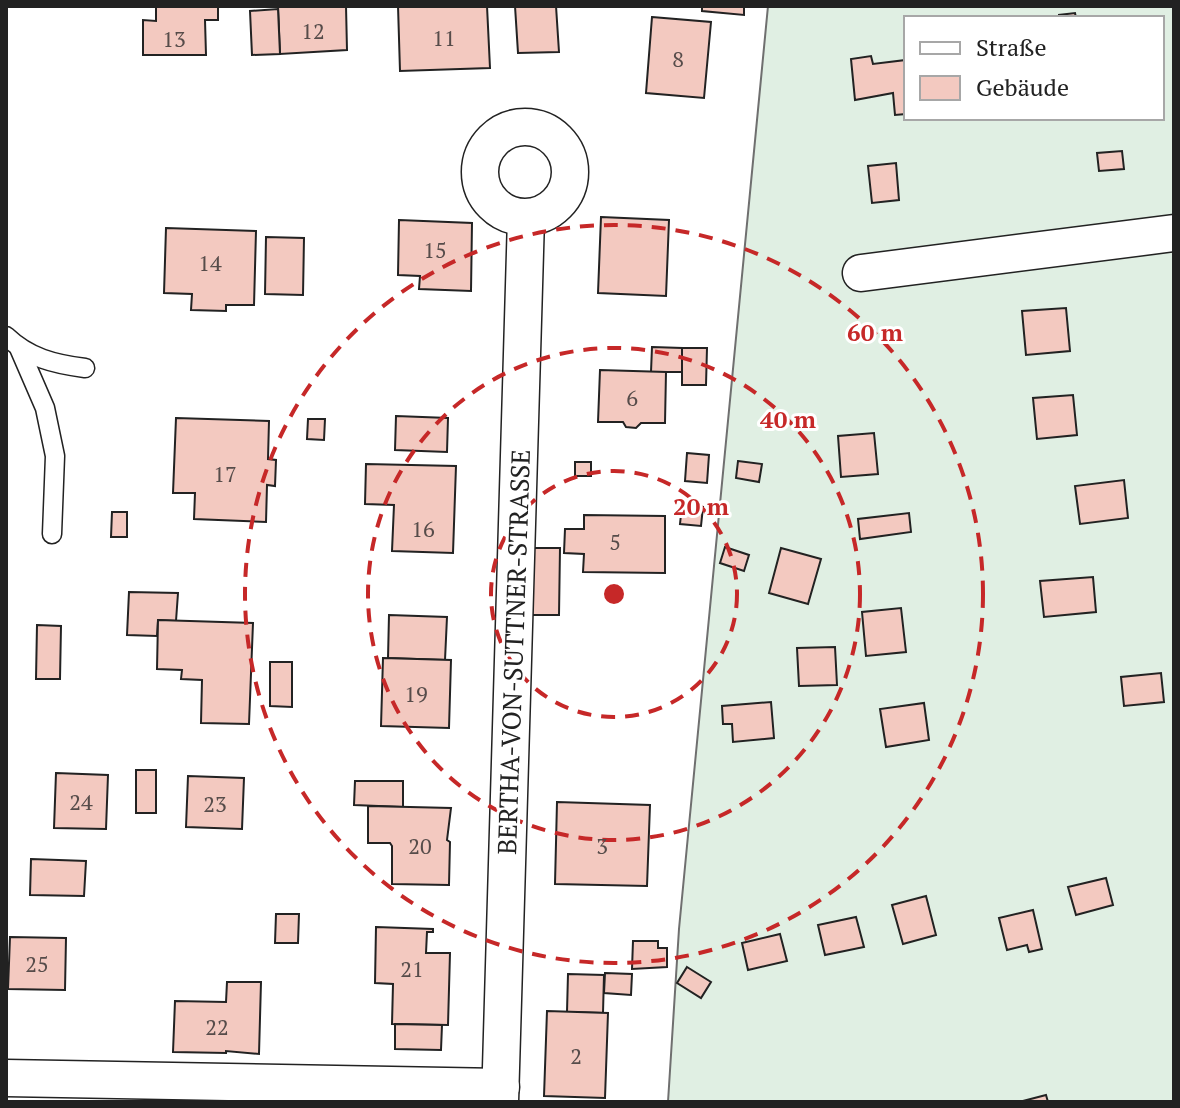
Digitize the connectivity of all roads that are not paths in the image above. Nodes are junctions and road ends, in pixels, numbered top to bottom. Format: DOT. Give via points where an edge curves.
graph roads {
  1 [pos="526,218"];
  2 [pos="1174,233"];
  3 [pos="861,273"];
  4 [pos="12,342"];
  5 [pos="85,368"];
  6 [pos="52,534"];
  7 [pos="6,1078"];
  8 [pos="500,1094"];
  1 -- 8 [label="street, BERTHA-VON-SUTTNER-STRASSE"];
  2 -- 3 [label="street"];
  4 -- 5 [label="lane" via="49,363"];
  4 -- 6 [label="lane" via="45,408 55,456"];
  7 -- 8 [label="street, BERTHA-VON-SUTTNER-STRASSE"];
}
